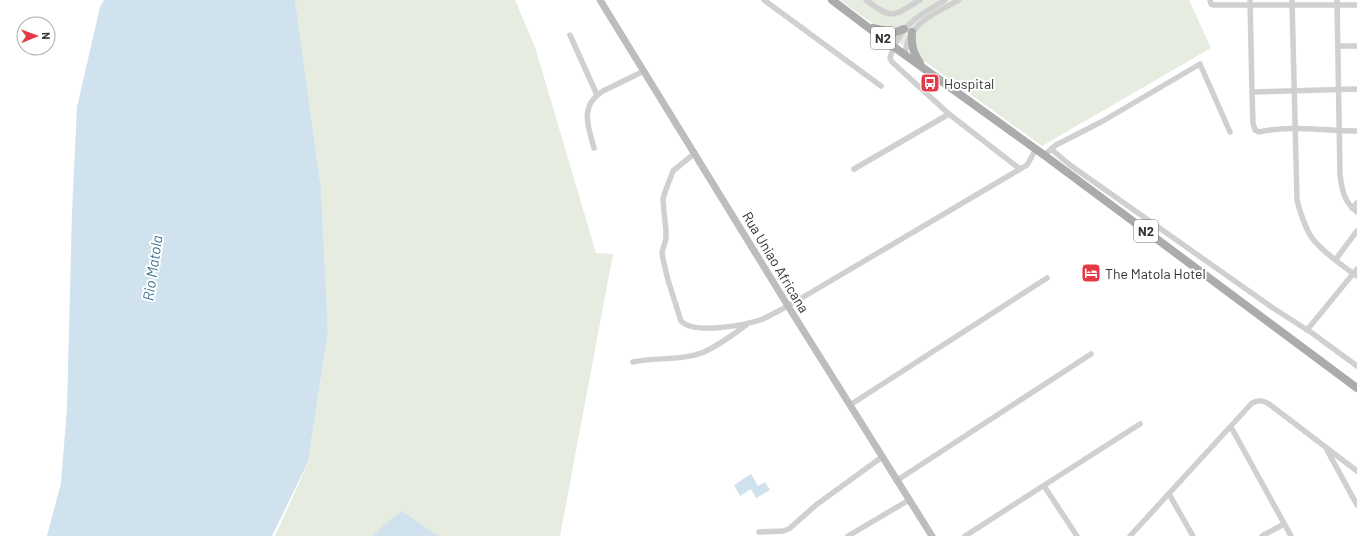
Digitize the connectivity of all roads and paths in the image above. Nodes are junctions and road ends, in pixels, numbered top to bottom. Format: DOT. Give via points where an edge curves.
graph roads {
  1 [pos="600,0"];
  2 [pos="764,0"];
  3 [pos="832,0"];
  4 [pos="866,0"];
  5 [pos="920,0"];
  6 [pos="946,0"];
  7 [pos="959,0"];
  8 [pos="1210,0"];
  9 [pos="1250,2"];
  10 [pos="1292,2"];
  11 [pos="1337,3"];
  12 [pos="1357,5"];
  13 [pos="865,25"];
  14 [pos="908,31"];
  15 [pos="570,35"];
  16 [pos="1338,46"];
  17 [pos="1357,46"];
  18 [pos="894,47"];
  19 [pos="905,54"];
  20 [pos="925,68"];
  21 [pos="644,71"];
  22 [pos="881,86"];
  23 [pos="1339,89"];
  24 [pos="1357,89"];
  25 [pos="1294,90"];
  26 [pos="1252,92"];
  27 [pos="597,95"];
  28 [pos="949,114"];
  29 [pos="1294,128"];
  30 [pos="1338,131"];
  31 [pos="1357,131"];
  32 [pos="1230,132"];
  33 [pos="594,148"];
  34 [pos="1036,149"];
  35 [pos="1051,149"];
  36 [pos="695,153"];
  37 [pos="1044,155"];
  38 [pos="854,169"];
  39 [pos="1020,169"];
  40 [pos="1357,203"];
  41 [pos="1355,210"];
  42 [pos="1357,231"];
  43 [pos="1336,259"];
  44 [pos="1356,273"];
  45 [pos="1047,278"];
  46 [pos="788,306"];
  47 [pos="748,323"];
  48 [pos="1307,330"];
  49 [pos="1091,354"];
  50 [pos="633,362"];
  51 [pos="1357,366"];
  52 [pos="1357,388"];
  53 [pos="850,405"];
  54 [pos="1140,424"];
  55 [pos="1231,427"];
  56 [pos="1326,448"];
  57 [pos="882,457"];
  58 [pos="1357,471"];
  59 [pos="896,481"];
  60 [pos="1044,486"];
  61 [pos="1169,494"];
  62 [pos="909,500"];
  63 [pos="1357,505"];
  64 [pos="1284,524"];
  65 [pos="759,532"];
  66 [pos="848,536"];
  67 [pos="932,536"];
  68 [pos="965,536"];
  69 [pos="1077,536"];
  70 [pos="1130,536"];
  71 [pos="1193,536"];
  72 [pos="1262,536"];
  73 [pos="1291,536"];
  1 -- 21 [label="main road, Rua Uniao Africana"];
  2 -- 22 [label="street"];
  3 -- 13 [label="main road, N2"];
  4 -- 5 [label="street" via="883,13 889,14 896,14"];
  6 -- 14 [label="street" via="917,17"];
  7 -- 14 [label="street"];
  8 -- 9 [label="street" via="1212,5"];
  9 -- 10 [label="street"];
  9 -- 26 [label="street"];
  10 -- 11 [label="street"];
  10 -- 25 [label="street"];
  11 -- 12 [label="street"];
  11 -- 16 [label="street"];
  13 -- 14 [label="main road" via="894,33"];
  13 -- 18 [label="main road, N2"];
  14 -- 18 [label="street"];
  14 -- 19 [label="street"];
  14 -- 20 [label="main road" via="915,55"];
  15 -- 27 [label="street"];
  16 -- 17 [label="street"];
  16 -- 23 [label="street"];
  18 -- 19 [label="main road, N2"];
  18 -- 28 [label="street" via="890,58 892,62"];
  19 -- 20 [label="main road, N2"];
  20 -- 34 [label="main road, N2"];
  21 -- 27 [label="street"];
  21 -- 36 [label="main road, Rua Uniao Africana"];
  23 -- 24 [label="street"];
  23 -- 25 [label="street"];
  23 -- 30 [label="street"];
  25 -- 26 [label="street"];
  25 -- 29 [label="street"];
  26 -- 29 [label="street" via="1253,123 1256,132"];
  27 -- 33 [label="street" via="586,118"];
  28 -- 38 [label="street"];
  28 -- 39 [label="street"];
  29 -- 30 [label="street"];
  29 -- 43 [label="street" via="1296,188 1300,212 1311,235"];
  30 -- 31 [label="street"];
  30 -- 41 [label="street" via="1343,193 1347,204"];
  32 -- 35 [label="street" via="1200,64"];
  34 -- 37 [label="main road, N2"];
  34 -- 39 [label="street" via="1027,165"];
  35 -- 37 [label="street"];
  35 -- 48 [label="street" via="1235,282"];
  36 -- 46 [label="main road, Rua Uniao Africana"];
  36 -- 47 [label="street" via="673,171 664,192 666,239 662,252 668,280 684,324 706,328"];
  37 -- 52 [label="main road, N2"];
  39 -- 46 [label="street"];
  40 -- 41 [label="street"];
  42 -- 43 [label="street"];
  43 -- 44 [label="street"];
  44 -- 48 [label="street"];
  45 -- 53 [label="street"];
  46 -- 47 [label="street"];
  46 -- 53 [label="main road, Rua Uniao Africana"];
  47 -- 50 [label="street" via="704,352"];
  48 -- 51 [label="street"];
  49 -- 59 [label="street"];
  53 -- 57 [label="main road, Rua Uniao Africana"];
  54 -- 60 [label="street"];
  55 -- 56 [label="street" via="1252,403 1265,402"];
  55 -- 61 [label="street"];
  55 -- 64 [label="street"];
  56 -- 58 [label="street"];
  56 -- 63 [label="street"];
  57 -- 59 [label="main road, Rua Uniao Africana"];
  57 -- 65 [label="street" via="816,505 789,529"];
  59 -- 62 [label="main road, Rua Uniao Africana"];
  60 -- 68 [label="street"];
  60 -- 69 [label="street"];
  61 -- 70 [label="street"];
  61 -- 71 [label="street"];
  62 -- 66 [label="street"];
  62 -- 67 [label="main road, Rua Uniao Africana"];
  64 -- 72 [label="street"];
  64 -- 73 [label="street"];
}
